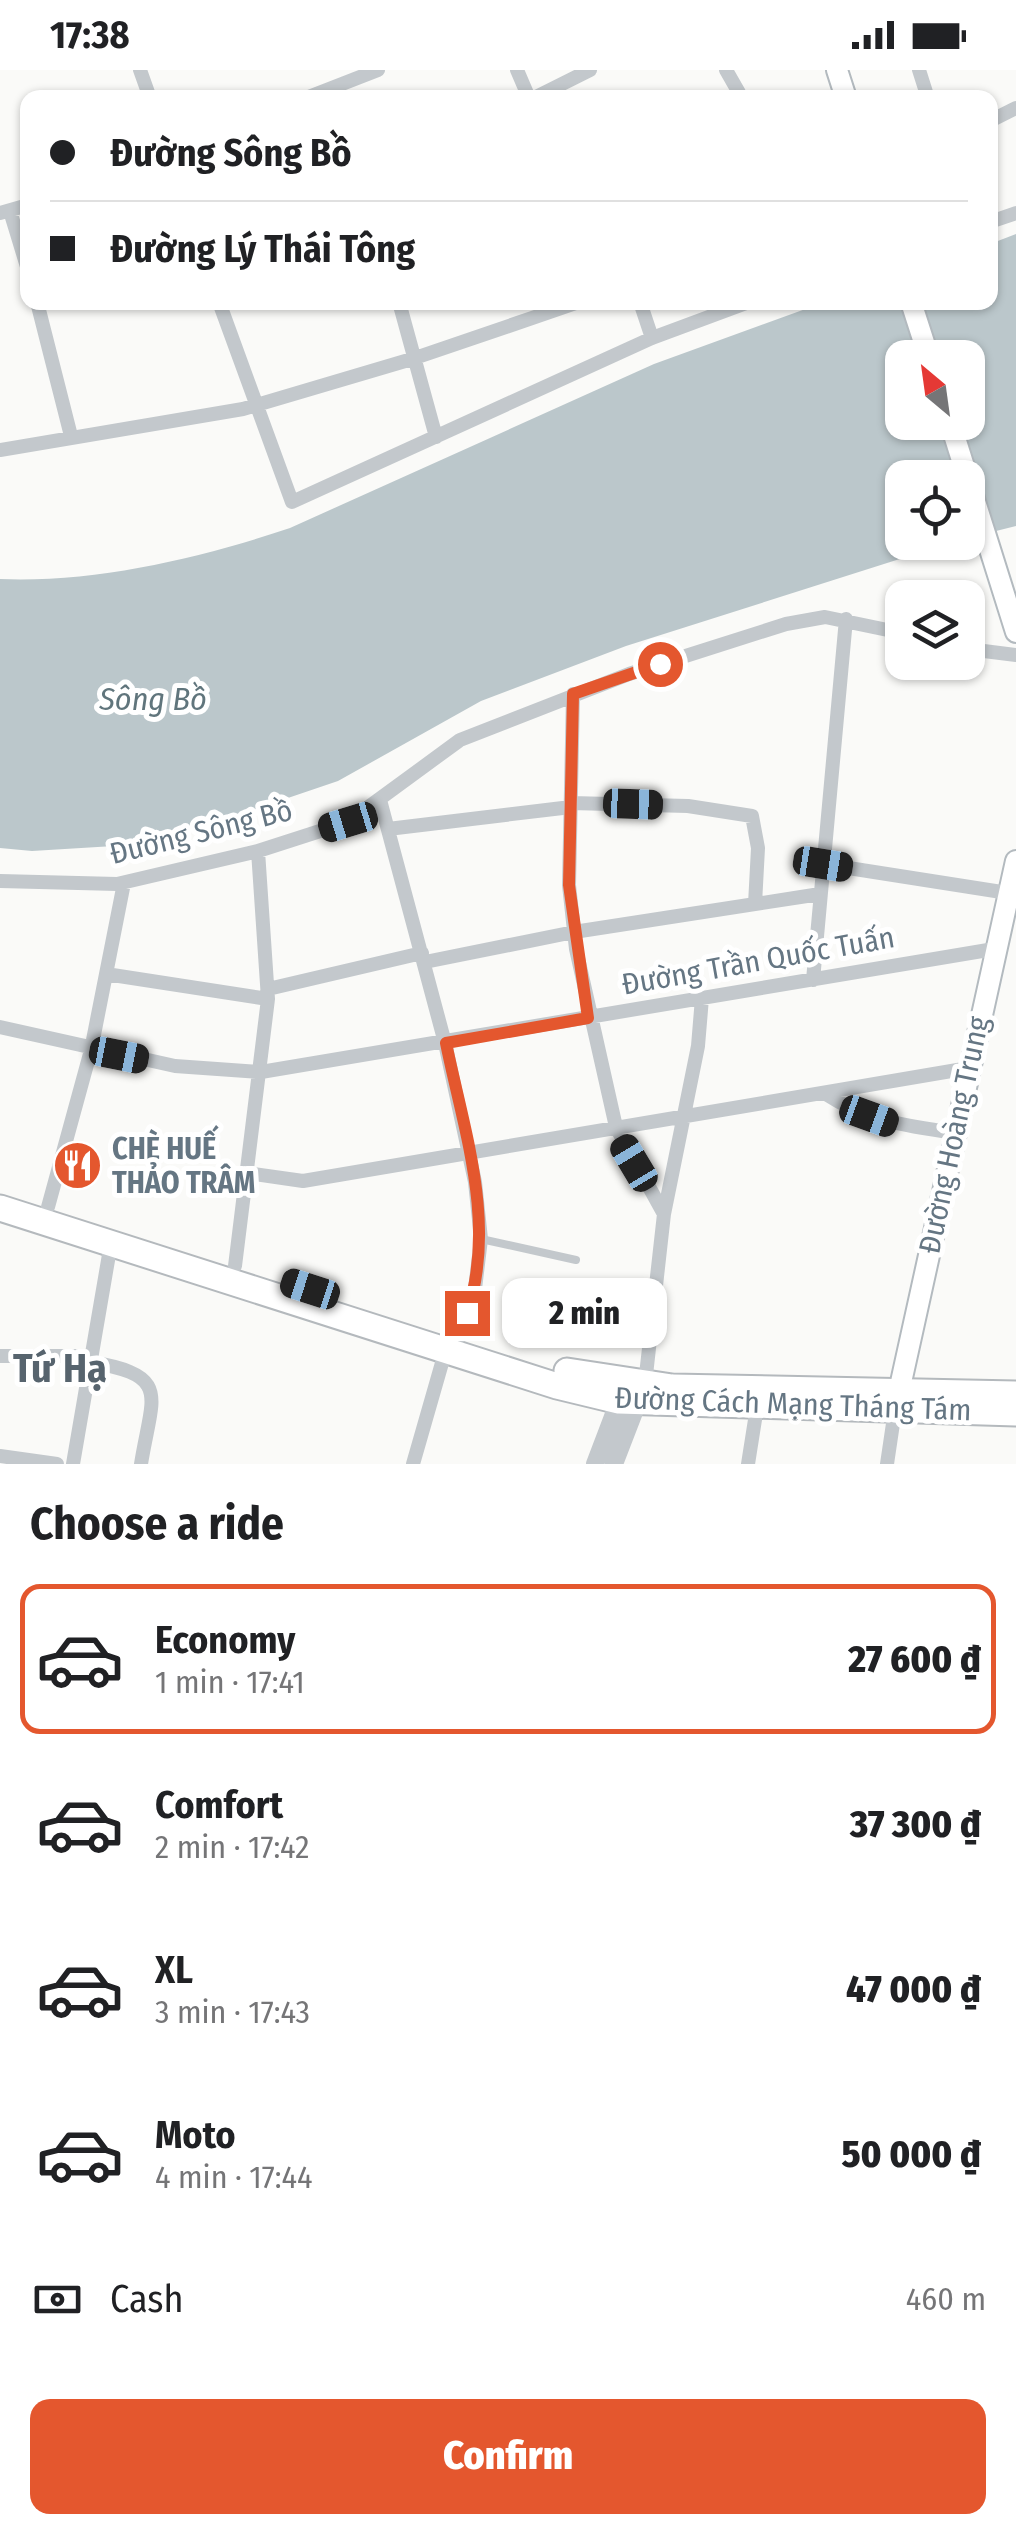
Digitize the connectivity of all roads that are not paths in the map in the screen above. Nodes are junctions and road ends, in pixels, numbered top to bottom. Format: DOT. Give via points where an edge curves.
graph roads {
  1 [pos="378,70"];
  2 [pos="590,70"];
  3 [pos="338,90"];
  4 [pos="549,90"];
  5 [pos="5,212"];
  6 [pos="20,250"];
  7 [pos="39,310"];
  8 [pos="222,310"];
  9 [pos="401,310"];
  10 [pos="556,310"];
  11 [pos="643,310"];
  12 [pos="727,310"];
  13 [pos="914,310"];
  14 [pos="652,338"];
  15 [pos="924,340"];
  16 [pos="412,359"];
  17 [pos="253,404"];
  18 [pos="71,436"];
  19 [pos="436,437"];
  20 [pos="956,440"];
  21 [pos="0,450"];
  22 [pos="846,619"];
  23 [pos="885,629"];
  24 [pos="1016,632"];
  25 [pos="985,651"];
  26 [pos="1016,655"];
  27 [pos="573,694"];
  28 [pos="380,800"];
  29 [pos="571,805"];
  30 [pos="388,829"];
  31 [pos="258,851"];
  32 [pos="1016,861"];
  33 [pos="823,864"];
  34 [pos="0,881"];
  35 [pos="124,883"];
  36 [pos="820,894"];
  37 [pos="1008,894"];
  38 [pos="755,904"];
  39 [pos="574,932"];
  40 [pos="994,949"];
  41 [pos="424,958"];
  42 [pos="106,974"];
  43 [pos="813,980"];
  44 [pos="268,994"];
  45 [pos="702,998"];
  46 [pos="588,1018"];
  47 [pos="0,1027"];
  48 [pos="446,1043"];
  49 [pos="91,1050"];
  50 [pos="969,1068"];
  51 [pos="261,1072"];
  52 [pos="824,1092"];
  53 [pos="685,1116"];
  54 [pos="616,1127"];
  55 [pos="955,1133"];
  56 [pos="469,1151"];
  57 [pos="248,1172"];
  58 [pos="0,1191"];
  59 [pos="48,1206"];
  60 [pos="0,1208"];
  61 [pos="664,1214"];
  62 [pos="481,1239"];
  63 [pos="111,1243"];
  64 [pos="576,1260"];
  65 [pos="235,1266"];
  66 [pos="453,1343"];
  67 [pos="0,1356"];
  68 [pos="91,1359"];
  69 [pos="632,1392"];
  70 [pos="1016,1394"];
  71 [pos="896,1400"];
  72 [pos="757,1406"];
  73 [pos="1016,1412"];
  74 [pos="0,1456"];
  75 [pos="57,1464"];
  76 [pos="73,1464"];
  77 [pos="140,1464"];
  78 [pos="413,1464"];
  79 [pos="595,1464"];
  80 [pos="614,1464"];
  81 [pos="748,1464"];
  82 [pos="886,1464"];
  1 -- 3 [label="street"];
  2 -- 4 [label="street"];
  5 -- 6 [label="street"];
  7 -- 18 [label="street"];
  8 -- 17 [label="street"];
  9 -- 16 [label="street"];
  10 -- 16 [label="street"];
  11 -- 14 [label="street"];
  12 -- 14 [label="street"];
  13 -- 15 [label="main road"];
  14 -- 19 [label="street"];
  16 -- 17 [label="street"];
  16 -- 19 [label="street"];
  17 -- 18 [label="street"];
  17 -- 19 [label="street" via="292,502"];
  18 -- 21 [label="street"];
  20 -- 24 [label="main road"];
  22 -- 23 [label="street, Đường Sông Bồ"];
  22 -- 27 [label="street, Đường Sông Bồ" via="786,624"];
  22 -- 33 [label="street"];
  25 -- 26 [label="street"];
  27 -- 28 [label="street, Đường Sông Bồ" via="460,740"];
  27 -- 29 [label="street"];
  28 -- 30 [label="street"];
  28 -- 31 [label="street, Đường Sông Bồ" via="348,822"];
  29 -- 30 [label="street"];
  29 -- 38 [label="street" via="688,806 752,816"];
  29 -- 39 [label="street"];
  30 -- 41 [label="street"];
  31 -- 35 [label="street, Đường Sông Bồ"];
  31 -- 44 [label="street"];
  32 -- 37 [label="main road, Đường Hoàng Trung"];
  33 -- 36 [label="street"];
  33 -- 37 [label="street"];
  34 -- 35 [label="street, Đường Sông Bồ"];
  35 -- 42 [label="street"];
  36 -- 38 [label="street"];
  36 -- 43 [label="street"];
  37 -- 40 [label="main road, Đường Hoàng Trung"];
  38 -- 39 [label="street"];
  39 -- 41 [label="street"];
  39 -- 46 [label="street"];
  40 -- 43 [label="street, Đường Trần Quốc Tuấn"];
  40 -- 50 [label="main road, Đường Hoàng Trung"];
  41 -- 44 [label="street"];
  41 -- 48 [label="street"];
  42 -- 44 [label="street"];
  42 -- 49 [label="street"];
  43 -- 45 [label="street, Đường Trần Quốc Tuấn"];
  44 -- 51 [label="street"];
  45 -- 46 [label="street, Đường Trần Quốc Tuấn"];
  45 -- 53 [label="street"];
  46 -- 48 [label="street, Đường Trần Quốc Tuấn"];
  46 -- 54 [label="street"];
  47 -- 49 [label="street, Đường Trần Quốc Tuấn"];
  48 -- 51 [label="street, Đường Trần Quốc Tuấn"];
  48 -- 56 [label="street"];
  49 -- 51 [label="street, Đường Trần Quốc Tuấn" via="175,1066"];
  49 -- 59 [label="street"];
  50 -- 52 [label="street"];
  50 -- 55 [label="main road, Đường Hoàng Trung"];
  51 -- 57 [label="street"];
  52 -- 53 [label="street"];
  52 -- 55 [label="street" via="849,1110 889,1124"];
  53 -- 54 [label="street"];
  53 -- 61 [label="street"];
  54 -- 56 [label="street"];
  54 -- 61 [label="street"];
  55 -- 71 [label="main road, Đường Hoàng Trung"];
  56 -- 57 [label="street" via="302,1181"];
  56 -- 62 [label="street"];
  57 -- 65 [label="street"];
  58 -- 59 [label="highway, Đường Cách Mạng Tháng Tám"];
  59 -- 65 [label="highway, Đường Cách Mạng Tháng Tám"];
  60 -- 63 [label="highway, Đường Cách Mạng Tháng Tám"];
  61 -- 69 [label="street"];
  62 -- 64 [label="lane"];
  62 -- 66 [label="street" via="475,1289"];
  63 -- 66 [label="highway, Đường Cách Mạng Tháng Tám"];
  63 -- 68 [label="street"];
  65 -- 66 [label="highway, Đường Cách Mạng Tháng Tám"];
  66 -- 69 [label="highway, Đường Cách Mạng Tháng Tám" via="557,1386"];
  66 -- 78 [label="street"];
  67 -- 68 [label="street"];
  68 -- 76 [label="street"];
  68 -- 77 [label="street" via="149,1382"];
  69 -- 71 [label="highway, Đường Cách Mạng Tháng Tám"];
  69 -- 72 [label="highway, Đường Cách Mạng Tháng Tám"];
  69 -- 79 [label="street"];
  69 -- 80 [label="street"];
  70 -- 71 [label="highway, Đường Cách Mạng Tháng Tám"];
  71 -- 72 [label="highway, Đường Cách Mạng Tháng Tám"];
  71 -- 73 [label="highway, Đường Cách Mạng Tháng Tám"];
  71 -- 82 [label="street"];
  72 -- 81 [label="street"];
  74 -- 75 [label="street"];
}
